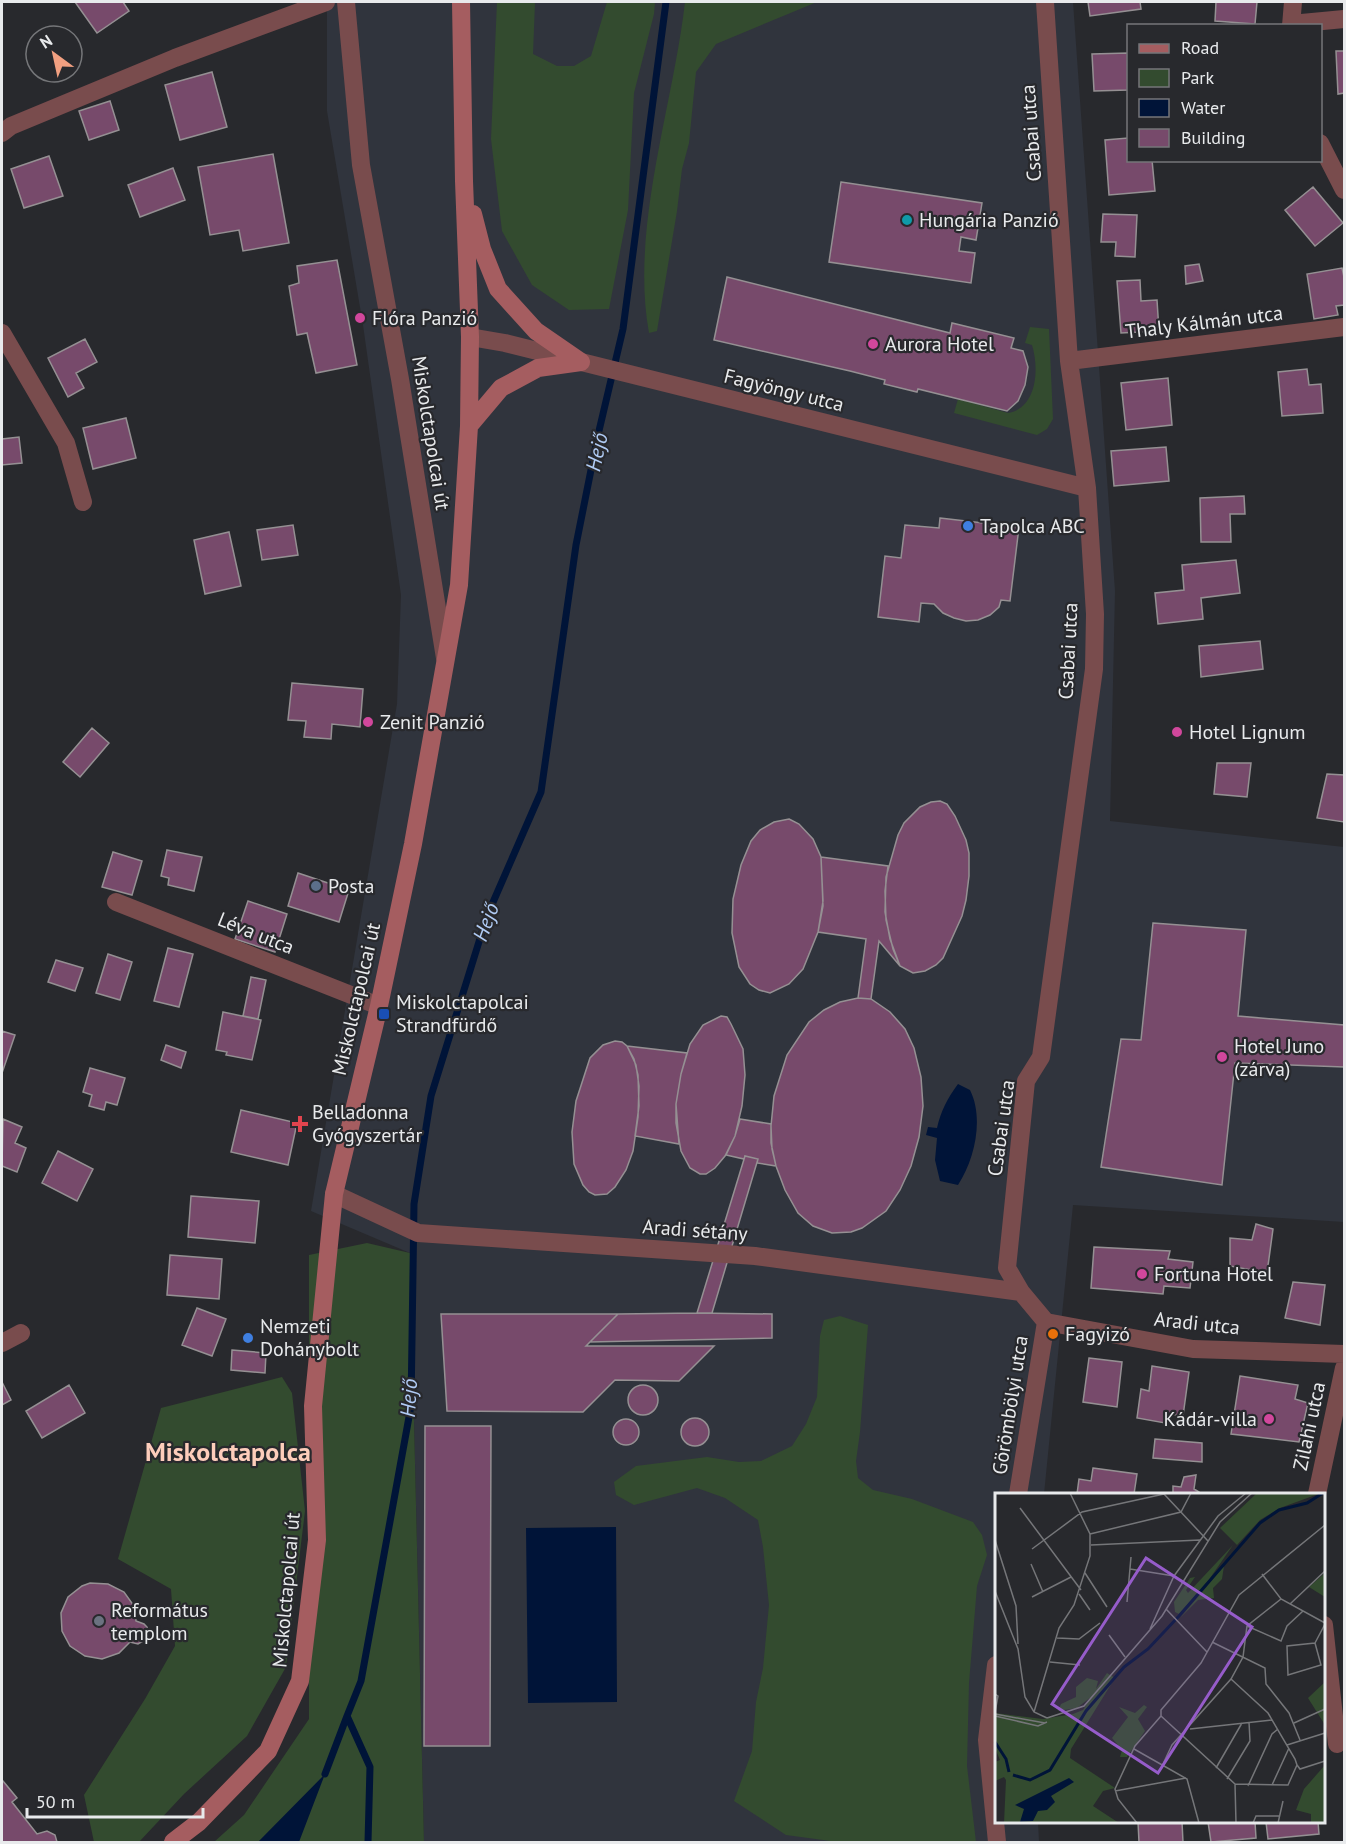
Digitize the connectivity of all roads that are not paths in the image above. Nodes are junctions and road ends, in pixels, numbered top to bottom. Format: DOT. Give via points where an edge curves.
graph roads {
  1 [pos="326,2"];
  2 [pos="346,2"];
  3 [pos="460,2"];
  4 [pos="1045,2"];
  5 [pos="1293,2"];
  6 [pos="1344,19"];
  7 [pos="1291,24"];
  8 [pos="1300,24"];
  9 [pos="2,133"];
  10 [pos="1322,147"];
  11 [pos="464,181"];
  12 [pos="1344,190"];
  13 [pos="1344,327"];
  14 [pos="2,333"];
  15 [pos="470,338"];
  16 [pos="581,362"];
  17 [pos="1069,362"];
  18 [pos="469,426"];
  19 [pos="1087,488"];
  20 [pos="83,502"];
  21 [pos="445,658"];
  22 [pos="116,902"];
  23 [pos="379,1006"];
  24 [pos="334,1194"];
  25 [pos="1022,1292"];
  26 [pos="1046,1322"];
  27 [pos="21,1333"];
  28 [pos="2,1343"];
  29 [pos="1344,1354"];
  30 [pos="1344,1368"];
  31 [pos="1018,1493"];
  32 [pos="1317,1493"];
  33 [pos="1325,1644"];
  34 [pos="995,1673"];
  35 [pos="1335,1744"];
  36 [pos="993,1770"];
  37 [pos="995,1806"];
  38 [pos="996,1823"];
  39 [pos="173,1842"];
  40 [pos="997,1842"];
  1 -- 9 [label="street" via="175,58"];
  2 -- 21 [label="street, Miskolctapolcai út" via="361,165"];
  3 -- 11 [label="street, Miskolctapolcai út"];
  4 -- 17 [label="street, Csabai utca"];
  5 -- 7 [label="street"];
  6 -- 8 [label="street"];
  10 -- 12 [label="street"];
  11 -- 15 [label="street, Miskolctapolcai út"];
  11 -- 16 [label="street" via="482,249 498,289 536,331"];
  13 -- 17 [label="street, Thaly Kálmán utca"];
  14 -- 20 [label="street" via="66,442"];
  15 -- 16 [label="street, Fagyöngy utca"];
  15 -- 18 [label="street, Miskolctapolcai út"];
  16 -- 18 [label="street" via="538,368 501,388"];
  16 -- 19 [label="street, Fagyöngy utca"];
  17 -- 19 [label="street, Csabai utca"];
  18 -- 21 [label="street, Miskolctapolcai út" via="459,585"];
  19 -- 25 [label="street, Csabai utca" via="1095,614 1094,669 1041,1056 1026,1081 1007,1268"];
  21 -- 23 [label="street, Miskolctapolcai út" via="413,844"];
  22 -- 23 [label="street, Léva utca"];
  23 -- 24 [label="street, Miskolctapolcai út"];
  24 -- 25 [label="street, Aradi sétány" via="418,1233 755,1256"];
  24 -- 39 [label="street, Miskolctapolcai út" via="313,1406 317,1540 300,1681 268,1751 199,1822"];
  25 -- 26 [label="street"];
  26 -- 29 [label="street, Aradi utca" via="1193,1349"];
  26 -- 31 [label="street, Görömbölyi utca"];
  27 -- 28 [label="street"];
  30 -- 32 [label="street, Zilahi utca"];
  33 -- 35 [label="street"];
  34 -- 36 [label="street" via="987,1740"];
  36 -- 37 [label="street"];
  38 -- 40 [label="street"];
}
